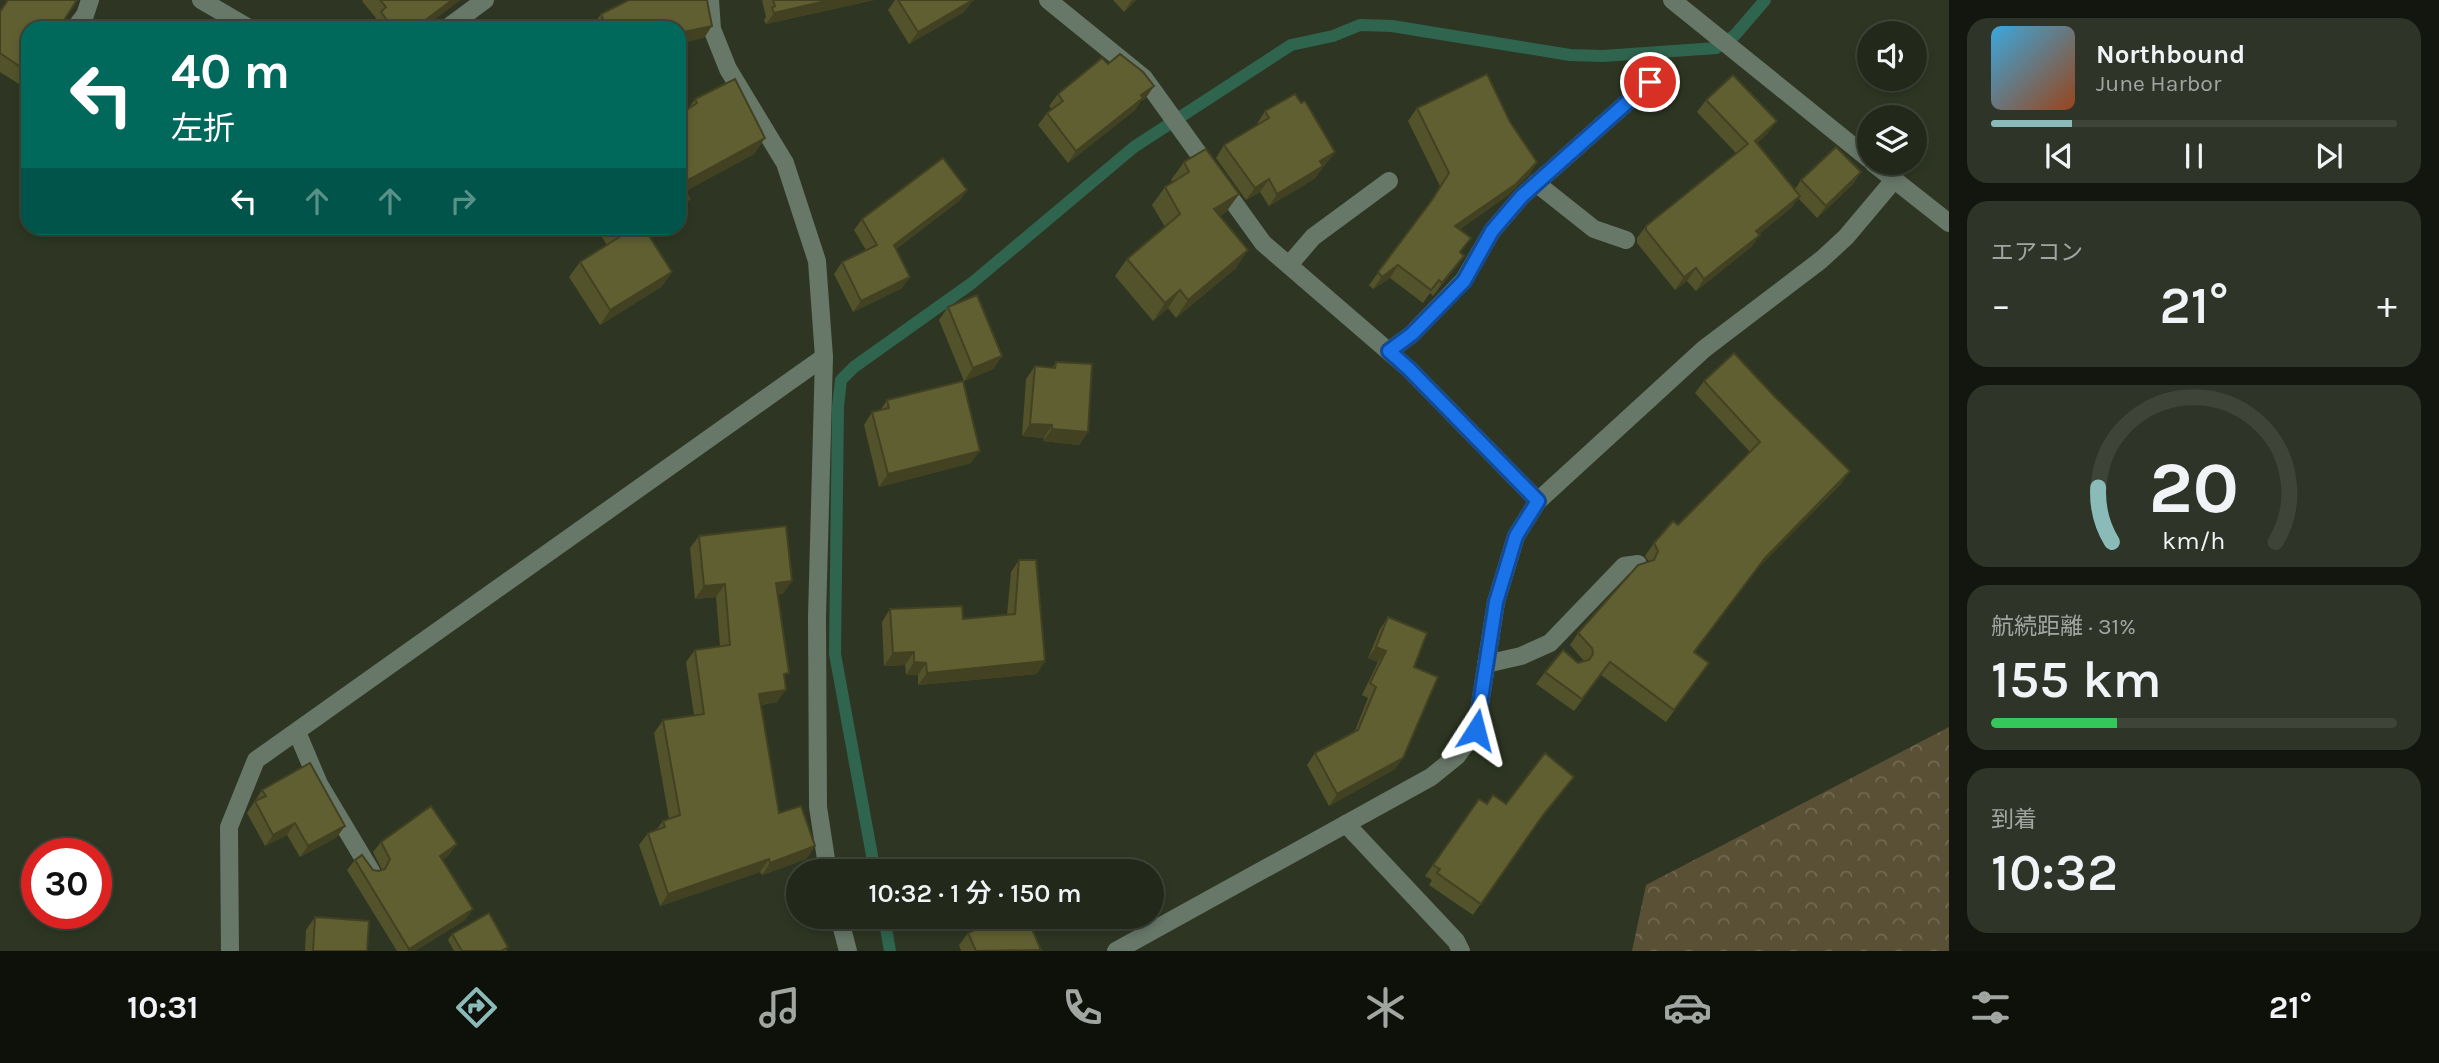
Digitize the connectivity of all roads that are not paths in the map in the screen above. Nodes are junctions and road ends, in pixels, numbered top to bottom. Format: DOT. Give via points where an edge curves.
graph roads {
  1 [pos="90,0"];
  2 [pos="201,0"];
  3 [pos="485,0"];
  4 [pos="710,0"];
  5 [pos="1048,0"];
  6 [pos="1672,0"];
  7 [pos="80,21"];
  8 [pos="237,21"];
  9 [pos="456,21"];
  10 [pos="1650,82"];
  11 [pos="1857,149"];
  12 [pos="1888,175"];
  13 [pos="1894,180"];
  14 [pos="1389,181"];
  15 [pos="1536,183"];
  16 [pos="1949,223"];
  17 [pos="1626,240"];
  18 [pos="1289,265"];
  19 [pos="1389,351"];
  20 [pos="824,358"];
  21 [pos="1538,501"];
  22 [pos="1638,564"];
  23 [pos="1550,643"];
  24 [pos="1565,657"];
  25 [pos="1486,664"];
  26 [pos="297,732"];
  27 [pos="1346,824"];
  28 [pos="826,859"];
  29 [pos="371,871"];
  30 [pos="842,929"];
  31 [pos="230,951"];
  32 [pos="848,951"];
  33 [pos="1116,951"];
  34 [pos="1461,951"];
  1 -- 7 [label="street"];
  2 -- 8 [label="street"];
  3 -- 9 [label="street"];
  4 -- 20 [label="street" via="712,29 728,69 785,163 817,261"];
  5 -- 18 [label="street" via="1144,78 1263,243"];
  6 -- 11 [label="street"];
  10 -- 15 [label="street"];
  12 -- 13 [label="street"];
  13 -- 16 [label="street"];
  13 -- 21 [label="street" via="1821,260 1704,349"];
  14 -- 18 [label="street" via="1313,237"];
  15 -- 17 [label="street" via="1594,229"];
  15 -- 19 [label="street" via="1492,231 1464,281"];
  18 -- 19 [label="street"];
  19 -- 21 [label="street"];
  20 -- 26 [label="street"];
  20 -- 28 [label="street" via="817,617 818,807"];
  21 -- 25 [label="street" via="1516,536 1496,602"];
  22 -- 23 [label="street" via="1624,566"];
  23 -- 24 [label="street"];
  23 -- 25 [label="street"];
  25 -- 27 [label="street" via="1476,730 1457,756"];
  26 -- 29 [label="street" via="319,784"];
  26 -- 31 [label="street" via="256,760 229,827"];
  27 -- 33 [label="street"];
  27 -- 34 [label="street"];
  30 -- 32 [label="street"];
}
